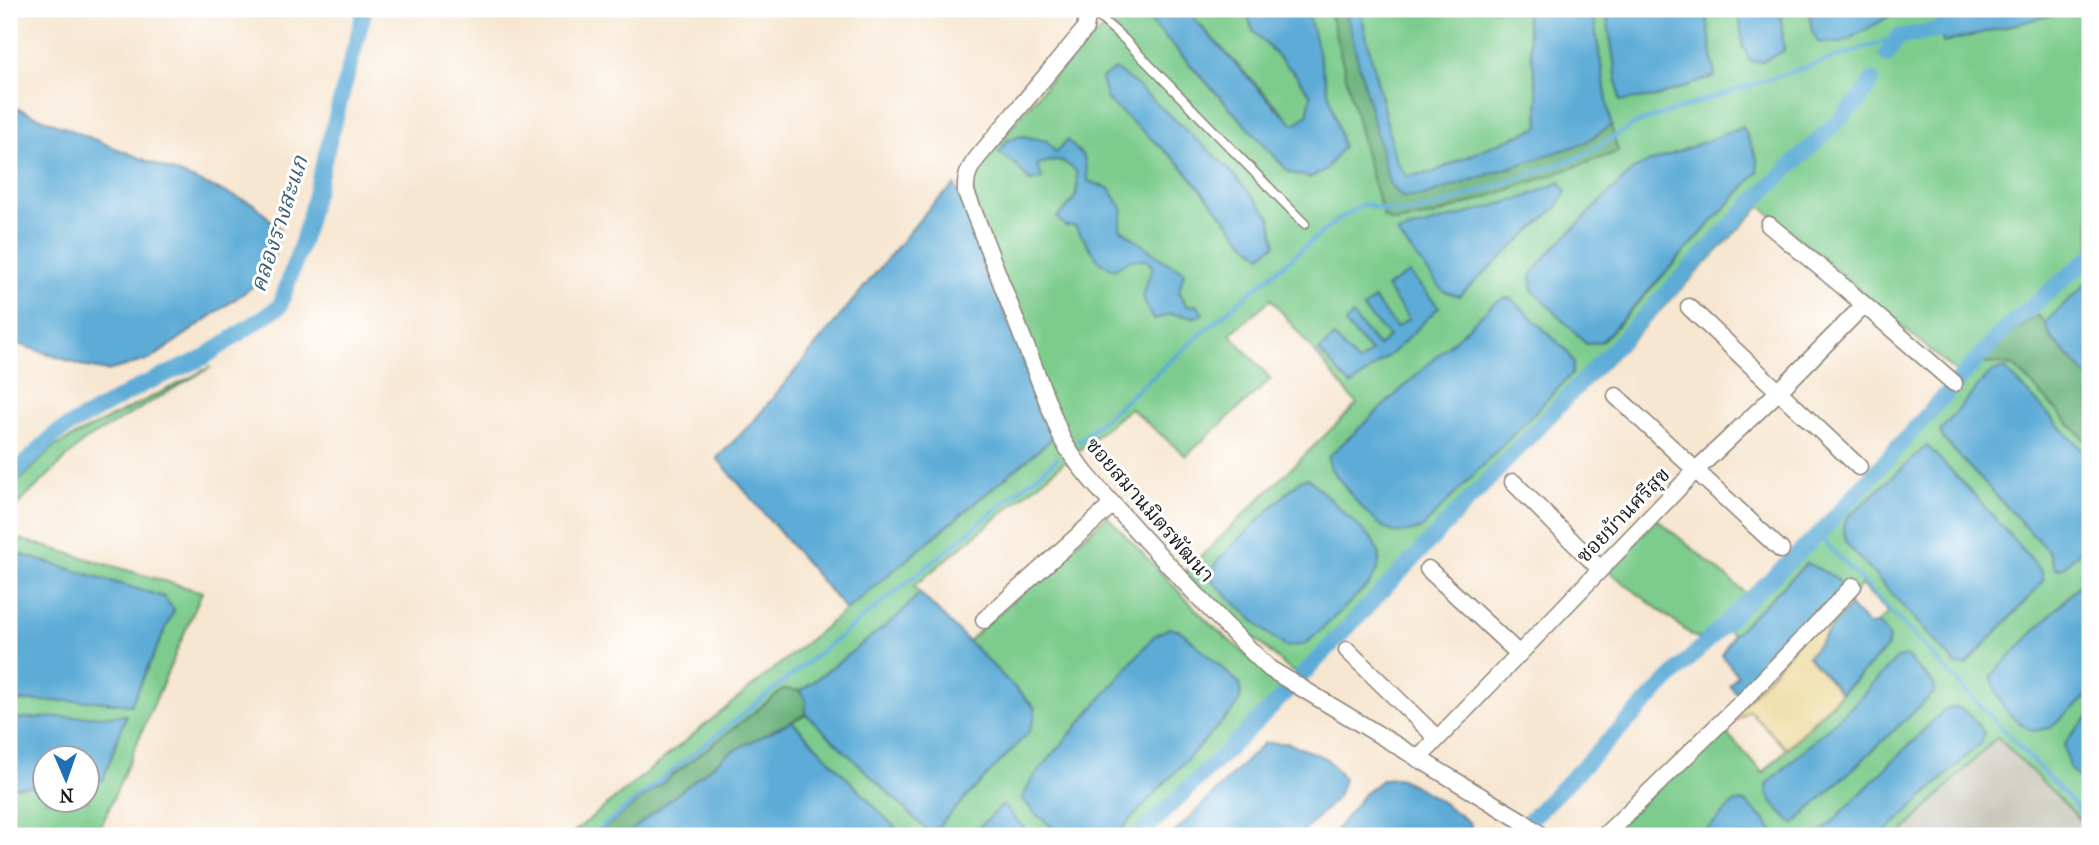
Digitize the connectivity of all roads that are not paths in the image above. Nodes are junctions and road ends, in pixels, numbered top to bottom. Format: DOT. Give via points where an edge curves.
graph roads {
  1 [pos="1088,9"];
  2 [pos="1305,224"];
  3 [pos="1769,225"];
  4 [pos="1864,304"];
  5 [pos="1689,307"];
  6 [pos="1954,383"];
  7 [pos="1777,392"];
  8 [pos="1616,396"];
  9 [pos="1859,467"];
  10 [pos="1695,471"];
  11 [pos="1514,482"];
  12 [pos="1112,504"];
  13 [pos="1781,551"];
  14 [pos="1428,569"];
  15 [pos="1600,569"];
  16 [pos="1853,586"];
  17 [pos="984,620"];
  18 [pos="1347,650"];
  19 [pos="1518,653"];
  20 [pos="1437,738"];
  21 [pos="1418,759"];
  22 [pos="1532,828"];
  23 [pos="1604,836"];
  1 -- 2 [label="lane" via="1123,38"];
  1 -- 12 [label="street, ซอยสมานมิตรพัฒนา" via="1085,29 969,167 965,180 1062,439"];
  3 -- 4 [label="street"];
  4 -- 6 [label="street"];
  4 -- 7 [label="street, ซอยบ้านศรีสุข"];
  5 -- 7 [label="street"];
  7 -- 9 [label="street"];
  7 -- 10 [label="street, ซอยบ้านศรีสุข"];
  8 -- 10 [label="street"];
  10 -- 13 [label="street"];
  10 -- 15 [label="street, ซอยบ้านศรีสุข"];
  11 -- 15 [label="street"];
  12 -- 17 [label="street"];
  12 -- 21 [label="street, ซอยสมานมิตรพัฒนา" via="1270,669"];
  14 -- 19 [label="street"];
  15 -- 19 [label="street, ซอยบ้านศรีสุข"];
  16 -- 23 [label="street"];
  18 -- 20 [label="street"];
  19 -- 20 [label="street, ซอยบ้านศรีสุข"];
  20 -- 21 [label="street, ซอยบ้านศรีสุข"];
  21 -- 22 [label="street, ซอยสมานมิตรพัฒนา"];
}
